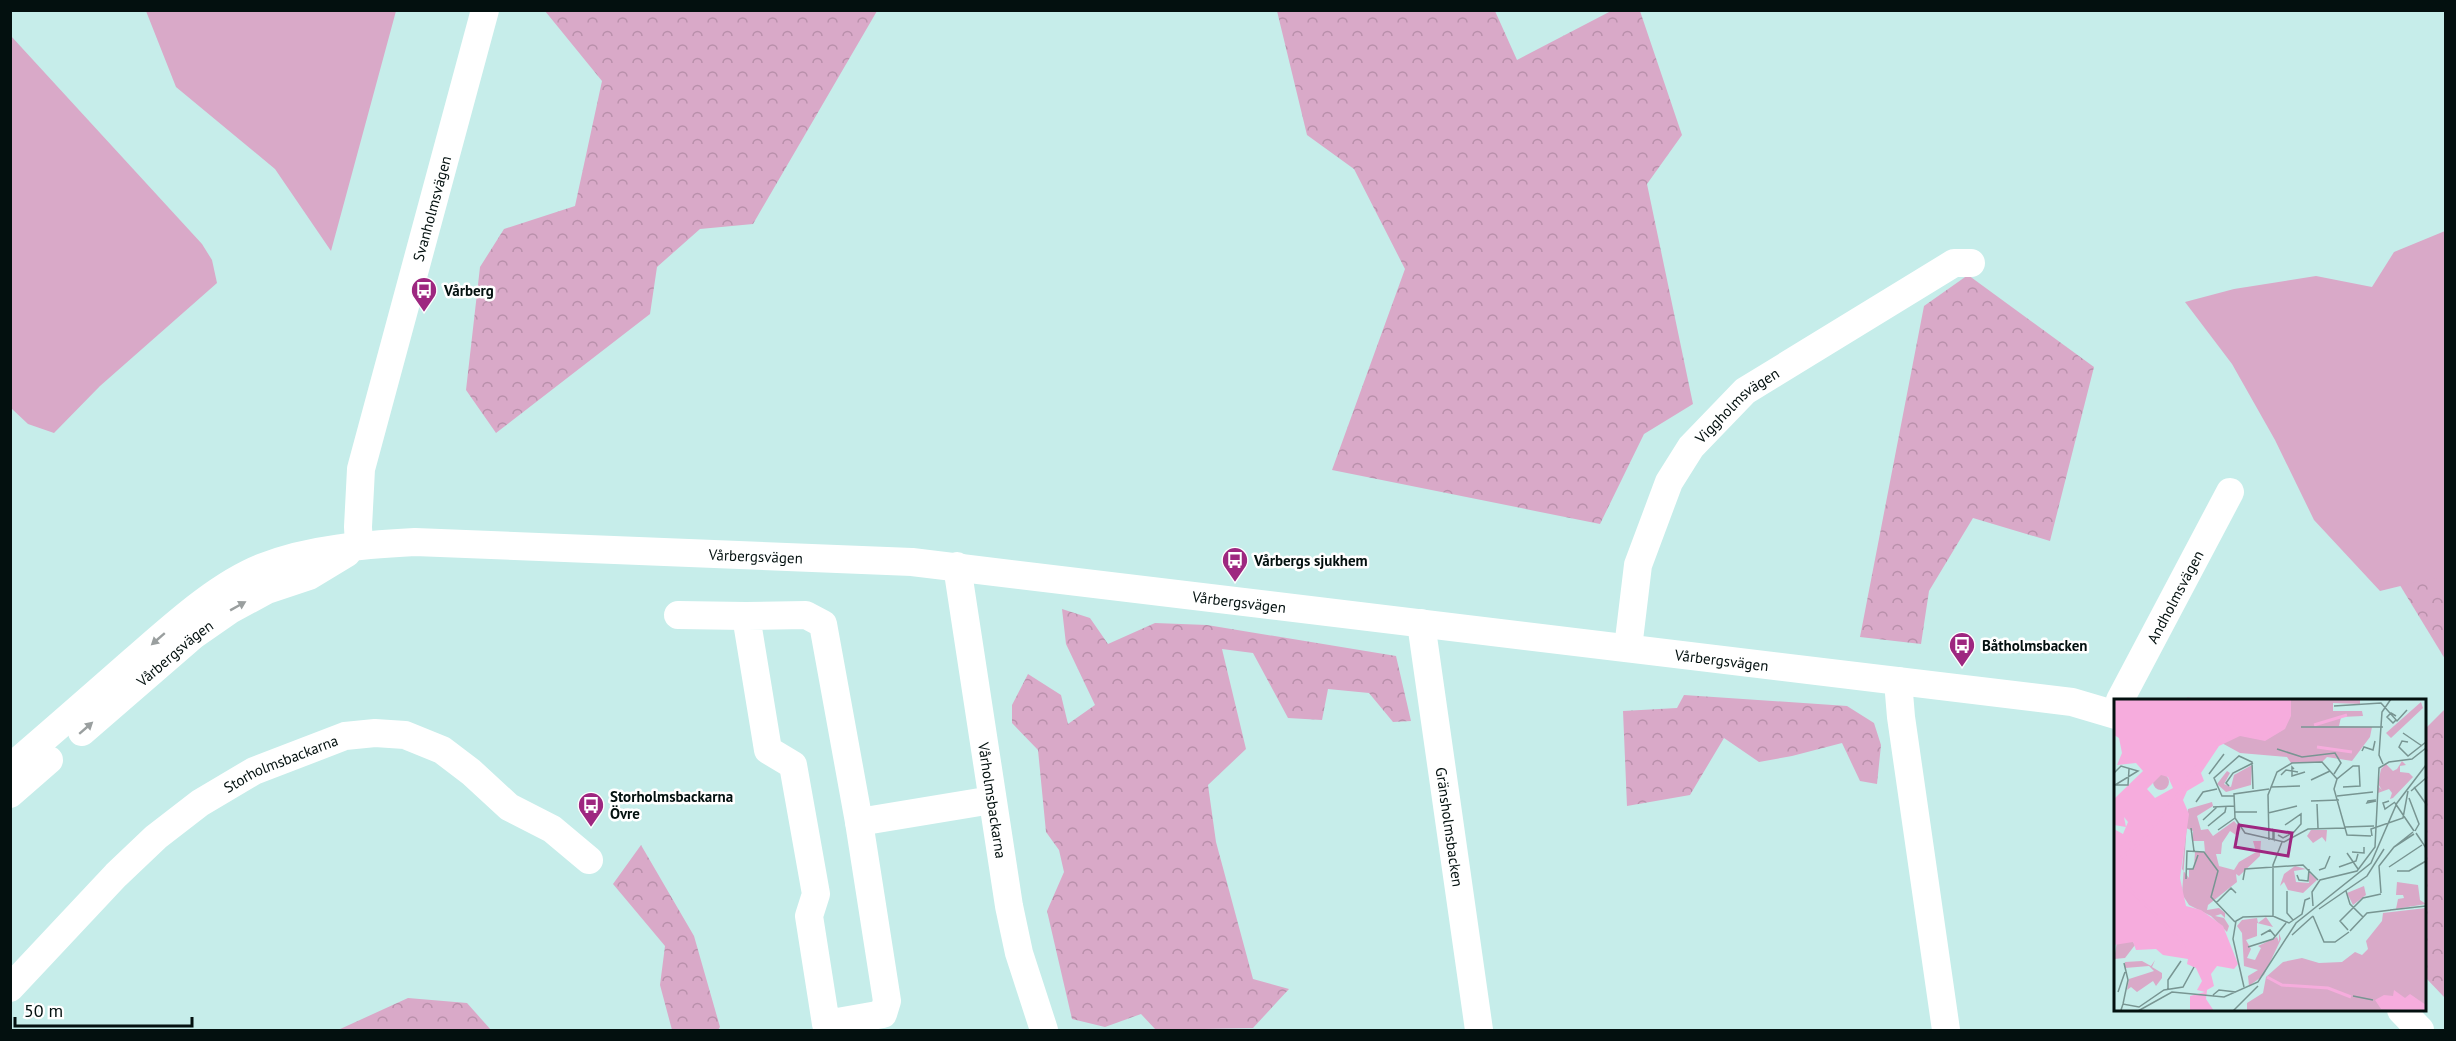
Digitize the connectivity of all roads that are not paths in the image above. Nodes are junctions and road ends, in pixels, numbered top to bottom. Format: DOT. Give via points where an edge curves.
graph roads {
  1 [pos="485,10"];
  2 [pos="1971,263"];
  3 [pos="2230,492"];
  4 [pos="359,545"];
  5 [pos="957,566"];
  6 [pos="678,615"];
  7 [pos="746,616"];
  8 [pos="1421,623"];
  9 [pos="1628,648"];
  10 [pos="1898,681"];
  11 [pos="2121,699"];
  12 [pos="2114,709"];
  13 [pos="10,768"];
  14 [pos="10,794"];
  15 [pos="993,800"];
  16 [pos="859,822"];
  17 [pos="589,860"];
  18 [pos="10,988"];
  19 [pos="2402,1011"];
  20 [pos="1044,1030"];
  21 [pos="1479,1030"];
  22 [pos="1946,1030"];
  23 [pos="2420,1030"];
  1 -- 4 [label="street, Svanholmsvägen" via="361,469"];
  2 -- 9 [label="street, Viggholmsvägen" via="1954,263 1745,391 1691,447 1669,482 1638,565"];
  3 -- 11 [label="street, Andholmsvägen"];
  4 -- 5 [label="street, Vårbergsvägen" via="415,542"];
  4 -- 13 [label="street, Vårbergsvägen, one-way" via="303,554 261,568 219,592 180,620"];
  14 -- 4 [label="street, Vårbergsvägen, one-way" via="194,635 230,610 267,590 309,576"];
  5 -- 8 [label="street, Vårbergsvägen"];
  5 -- 15 [label="street, Vårholmsbackarna"];
  6 -- 7 [label="street"];
  7 -- 16 [label="street" via="806,615 823,624"];
  7 -- 16 [label="street" via="768,750 793,765 816,894 809,916 826,1024 883,1014 887,1001"];
  8 -- 9 [label="street, Vårbergsvägen"];
  8 -- 21 [label="street, Gränsholmsbacken"];
  9 -- 10 [label="street, Vårbergsvägen"];
  10 -- 12 [label="street, Vårbergsvägen"];
  10 -- 22 [label="street"];
  15 -- 16 [label="street"];
  15 -- 20 [label="street, Vårholmsbackarna" via="1019,953"];
  17 -- 18 [label="street, Storholmsbackarna" via="552,829 509,807 442,750 405,735 345,736 254,771 200,803 124,868"];
  19 -- 23 [label="street"];
}
